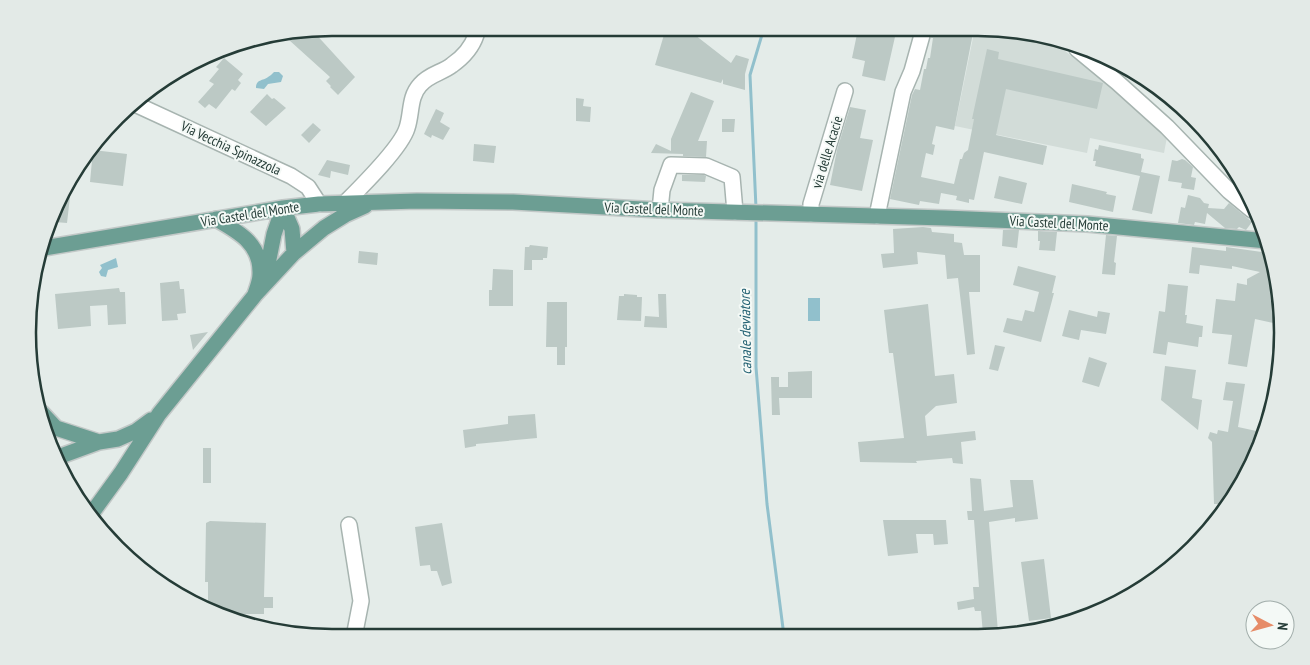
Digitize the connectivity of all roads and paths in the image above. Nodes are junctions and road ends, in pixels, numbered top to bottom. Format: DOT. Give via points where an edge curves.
graph roads {
  1 [pos="476,36"];
  2 [pos="922,36"];
  3 [pos="1087,58"];
  4 [pos="846,91"];
  5 [pos="141,107"];
  6 [pos="374,203"];
  7 [pos="1244,203"];
  8 [pos="319,204"];
  9 [pos="344,204"];
  10 [pos="283,208"];
  11 [pos="660,210"];
  12 [pos="749,213"];
  13 [pos="811,214"];
  14 [pos="877,216"];
  15 [pos="216,220"];
  16 [pos="1259,240"];
  17 [pos="49,247"];
  18 [pos="294,253"];
  19 [pos="261,275"];
  20 [pos="255,295"];
  21 [pos="159,414"];
  22 [pos="50,422"];
  23 [pos="99,442"];
  24 [pos="63,455"];
  25 [pos="94,508"];
  26 [pos="350,526"];
  27 [pos="356,629"];
  1 -- 9 [label="street" via="452,66 418,86 401,139"];
  2 -- 14 [label="street" via="902,92"];
  3 -- 7 [label="street" via="1167,127"];
  4 -- 13 [label="street, via delle Acacie" via="811,204"];
  5 -- 8 [label="street, Via Vecchia Spinazzola" via="292,176 308,187"];
  6 -- 9 [label="main road, Via Castel del Monte"];
  6 -- 11 [label="main road, Via Castel del Monte" via="513,202"];
  6 -- 18 [label="main road" via="324,228"];
  8 -- 9 [label="main road, Via Castel del Monte"];
  8 -- 10 [label="main road, Via Castel del Monte"];
  10 -- 15 [label="main road, Via Castel del Monte"];
  10 -- 18 [label="main road" via="292,229"];
  10 -- 19 [label="main road" via="269,259"];
  11 -- 12 [label="main road, Via Castel del Monte"];
  11 -- 12 [label="street" via="662,190 671,165 706,166 732,177"];
  12 -- 13 [label="main road, Via Castel del Monte"];
  13 -- 14 [label="main road, Via Castel del Monte"];
  14 -- 16 [label="main road, Via Castel del Monte" via="1087,224"];
  15 -- 17 [label="main road, Via Castel del Monte"];
  15 -- 19 [label="main road" via="240,232 249,241 256,252"];
  18 -- 20 [label="main road"];
  19 -- 20 [label="main road"];
  20 -- 21 [label="main road"];
  21 -- 23 [label="main road" via="136,431 118,439"];
  21 -- 25 [label="main road" via="121,473"];
  22 -- 23 [label="main road" via="56,428"];
  23 -- 24 [label="main road"];
  26 -- 27 [label="street" via="361,600"];
}
